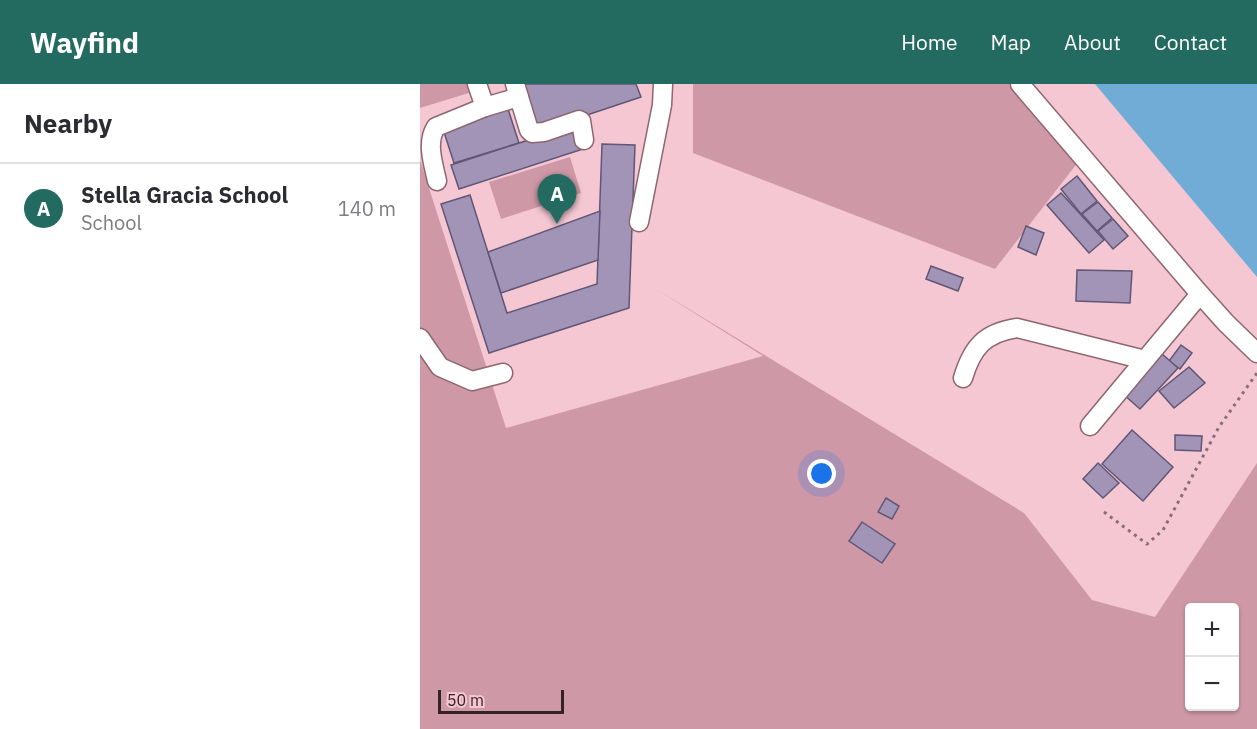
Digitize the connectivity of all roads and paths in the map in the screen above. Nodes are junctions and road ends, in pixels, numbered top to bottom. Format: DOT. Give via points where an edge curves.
graph roads {
  1 [pos="477,84"];
  2 [pos="663,84"];
  3 [pos="1020,84"];
  4 [pos="517,91"];
  5 [pos="485,107"];
  6 [pos="584,140"];
  7 [pos="436,181"];
  8 [pos="639,222"];
  9 [pos="1200,294"];
  10 [pos="420,338"];
  11 [pos="1257,353"];
  12 [pos="1145,360"];
  13 [pos="503,372"];
  14 [pos="1257,373"];
  15 [pos="963,378"];
  16 [pos="1090,426"];
  17 [pos="1104,512"];
  1 -- 5 [label="street"];
  2 -- 8 [label="street"];
  3 -- 9 [label="street"];
  4 -- 5 [label="street"];
  4 -- 6 [label="street" via="532,133 579,120"];
  5 -- 7 [label="street" via="436,127 431,134"];
  9 -- 11 [label="street"];
  9 -- 12 [label="street"];
  10 -- 13 [label="street" via="440,367 472,381"];
  12 -- 15 [label="street" via="1017,327 999,330 978,345"];
  12 -- 16 [label="street"];
  14 -- 17 [label="path" via="1219,427 1163,530 1147,544"];
}
